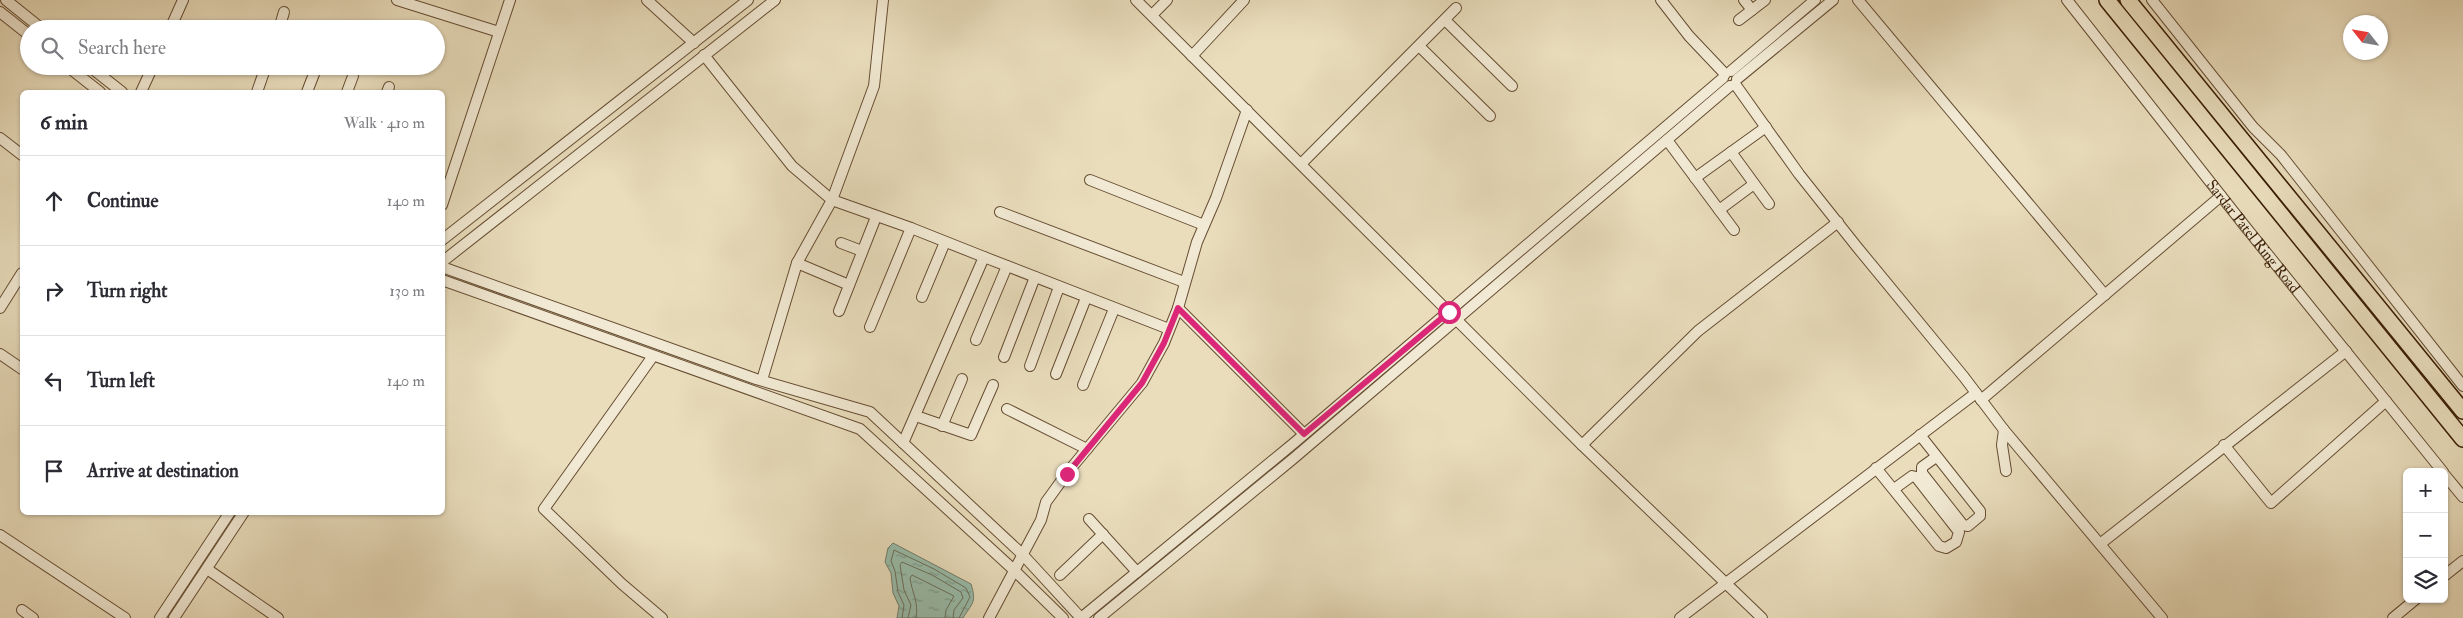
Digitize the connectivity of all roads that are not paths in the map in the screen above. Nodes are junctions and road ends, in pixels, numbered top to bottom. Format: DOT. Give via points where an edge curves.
graph roads {
  1 [pos="6,0"];
  2 [pos="184,0"];
  3 [pos="397,0"];
  4 [pos="510,0"];
  5 [pos="647,0"];
  6 [pos="748,0"];
  7 [pos="775,0"];
  8 [pos="883,0"];
  9 [pos="1136,0"];
  10 [pos="1167,0"];
  11 [pos="1244,0"];
  12 [pos="1661,0"];
  13 [pos="1744,0"];
  14 [pos="1765,0"];
  15 [pos="1815,0"];
  16 [pos="1833,0"];
  17 [pos="1858,0"];
  18 [pos="2067,0"];
  19 [pos="2107,0"];
  20 [pos="2128,0"];
  21 [pos="2152,0"];
  22 [pos="1456,8"];
  23 [pos="1752,10"];
  24 [pos="0,12"];
  25 [pos="284,12"];
  26 [pos="1152,15"];
  27 [pos="31,20"];
  28 [pos="174,20"];
  29 [pos="282,20"];
  30 [pos="1445,20"];
  31 [pos="1739,20"];
  32 [pos="20,28"];
  33 [pos="499,32"];
  34 [pos="694,44"];
  35 [pos="1419,46"];
  36 [pos="704,55"];
  37 [pos="1192,56"];
  38 [pos="78,75"];
  39 [pos="100,75"];
  40 [pos="149,75"];
  41 [pos="263,75"];
  42 [pos="314,75"];
  43 [pos="352,76"];
  44 [pos="1730,79"];
  45 [pos="1512,86"];
  46 [pos="97,90"];
  47 [pos="119,90"];
  48 [pos="142,90"];
  49 [pos="258,90"];
  50 [pos="309,90"];
  51 [pos="348,90"];
  52 [pos="1247,110"];
  53 [pos="1490,116"];
  54 [pos="1766,127"];
  55 [pos="0,138"];
  56 [pos="1667,140"];
  57 [pos="1731,152"];
  58 [pos="20,153"];
  59 [pos="1301,164"];
  60 [pos="1695,178"];
  61 [pos="1090,180"];
  62 [pos="1754,184"];
  63 [pos="445,196"];
  64 [pos="2221,196"];
  65 [pos="832,200"];
  66 [pos="1769,204"];
  67 [pos="1719,210"];
  68 [pos="1000,212"];
  69 [pos="876,217"];
  70 [pos="1838,222"];
  71 [pos="1204,226"];
  72 [pos="911,228"];
  73 [pos="1734,230"];
  74 [pos="445,238"];
  75 [pos="945,242"];
  76 [pos="842,243"];
  77 [pos="862,251"];
  78 [pos="984,257"];
  79 [pos="445,260"];
  80 [pos="797,263"];
  81 [pos="1007,266"];
  82 [pos="445,269"];
  83 [pos="20,276"];
  84 [pos="1035,277"];
  85 [pos="445,281"];
  86 [pos="1184,282"];
  87 [pos="849,285"];
  88 [pos="1059,287"];
  89 [pos="2105,295"];
  90 [pos="922,297"];
  91 [pos="1086,298"];
  92 [pos="0,308"];
  93 [pos="1178,308"];
  94 [pos="1114,309"];
  95 [pos="839,310"];
  96 [pos="1449,312"];
  97 [pos="1458,320"];
  98 [pos="870,326"];
  99 [pos="1169,329"];
  100 [pos="976,340"];
  101 [pos="2346,351"];
  102 [pos="0,354"];
  103 [pos="653,356"];
  104 [pos="1004,357"];
  105 [pos="1030,366"];
  106 [pos="20,368"];
  107 [pos="1056,374"];
  108 [pos="962,379"];
  109 [pos="762,380"];
  110 [pos="993,385"];
  111 [pos="1083,385"];
  112 [pos="2463,386"];
  113 [pos="1979,396"];
  114 [pos="2386,401"];
  115 [pos="1007,409"];
  116 [pos="2463,411"];
  117 [pos="916,416"];
  118 [pos="942,426"];
  119 [pos="2004,430"];
  120 [pos="1304,434"];
  121 [pos="1920,436"];
  122 [pos="2463,439"];
  123 [pos="903,443"];
  124 [pos="1582,444"];
  125 [pos="2224,445"];
  126 [pos="1087,449"];
  127 [pos="1936,456"];
  128 [pos="1876,468"];
  129 [pos="2440,468"];
  130 [pos="2006,471"];
  131 [pos="2448,478"];
  132 [pos="1894,489"];
  133 [pos="2463,497"];
  134 [pos="228,515"];
  135 [pos="242,515"];
  136 [pos="1089,519"];
  137 [pos="1103,534"];
  138 [pos="0,535"];
  139 [pos="2100,544"];
  140 [pos="1023,555"];
  141 [pos="2463,561"];
  142 [pos="206,569"];
  143 [pos="1015,571"];
  144 [pos="1137,572"];
  145 [pos="2448,573"];
  146 [pos="1060,575"];
  147 [pos="1724,583"];
  148 [pos="2411,603"];
  149 [pos="22,610"];
  150 [pos="33,618"];
  151 [pos="125,618"];
  152 [pos="160,618"];
  153 [pos="174,618"];
  154 [pos="278,618"];
  155 [pos="662,618"];
  156 [pos="989,618"];
  157 [pos="1063,618"];
  158 [pos="1081,618"];
  159 [pos="1099,618"];
  160 [pos="1680,618"];
  161 [pos="1762,618"];
  162 [pos="2162,618"];
  163 [pos="2393,618"];
  1 -- 27 [label="street"];
  2 -- 28 [label="street"];
  3 -- 33 [label="street"];
  4 -- 33 [label="street"];
  5 -- 34 [label="street"];
  6 -- 34 [label="street"];
  7 -- 36 [label="street"];
  8 -- 65 [label="street" via="874,86"];
  9 -- 26 [label="street"];
  10 -- 26 [label="street"];
  11 -- 37 [label="street"];
  12 -- 44 [label="street" via="1689,36"];
  13 -- 23 [label="street"];
  14 -- 23 [label="street"];
  15 -- 44 [label="street"];
  16 -- 44 [label="street"];
  17 -- 89 [label="street"];
  18 -- 64 [label="street, Sardar Patel Ring Road"];
  19 -- 122 [label="highway"];
  20 -- 116 [label="highway"];
  21 -- 112 [label="street" via="2253,127 2281,154"];
  22 -- 30 [label="street"];
  23 -- 31 [label="street"];
  24 -- 32 [label="street"];
  25 -- 29 [label="street"];
  26 -- 37 [label="street"];
  30 -- 35 [label="street"];
  30 -- 45 [label="street"];
  33 -- 63 [label="street"];
  34 -- 74 [label="street"];
  35 -- 53 [label="street"];
  35 -- 59 [label="street"];
  36 -- 65 [label="street" via="792,166"];
  36 -- 79 [label="street"];
  37 -- 52 [label="street"];
  38 -- 46 [label="street"];
  39 -- 47 [label="street"];
  40 -- 48 [label="street"];
  41 -- 49 [label="street"];
  42 -- 50 [label="street"];
  43 -- 51 [label="street"];
  44 -- 54 [label="street"];
  44 -- 56 [label="street"];
  44 -- 96 [label="street"];
  52 -- 59 [label="street"];
  52 -- 71 [label="street"];
  54 -- 57 [label="street"];
  54 -- 70 [label="street"];
  55 -- 58 [label="street"];
  56 -- 60 [label="street"];
  56 -- 97 [label="street"];
  57 -- 60 [label="street"];
  57 -- 62 [label="street"];
  59 -- 96 [label="street"];
  60 -- 67 [label="street"];
  61 -- 71 [label="street"];
  62 -- 66 [label="street"];
  62 -- 67 [label="street"];
  64 -- 89 [label="street"];
  64 -- 101 [label="street, Sardar Patel Ring Road"];
  65 -- 69 [label="street"];
  65 -- 80 [label="street"];
  67 -- 73 [label="street"];
  68 -- 86 [label="street"];
  69 -- 72 [label="street"];
  69 -- 77 [label="street"];
  70 -- 113 [label="street"];
  70 -- 124 [label="street" via="1698,331"];
  71 -- 86 [label="street"];
  72 -- 75 [label="street"];
  72 -- 98 [label="street"];
  75 -- 78 [label="street"];
  75 -- 90 [label="street"];
  76 -- 77 [label="street"];
  77 -- 87 [label="street"];
  78 -- 81 [label="street"];
  78 -- 117 [label="street"];
  80 -- 87 [label="street"];
  80 -- 109 [label="street"];
  81 -- 84 [label="street"];
  81 -- 100 [label="street"];
  82 -- 109 [label="street"];
  83 -- 92 [label="street"];
  84 -- 88 [label="street"];
  84 -- 104 [label="street"];
  85 -- 103 [label="street"];
  86 -- 93 [label="street"];
  87 -- 95 [label="street"];
  88 -- 91 [label="street"];
  88 -- 105 [label="street"];
  89 -- 113 [label="street"];
  91 -- 94 [label="street"];
  91 -- 107 [label="street"];
  93 -- 99 [label="street"];
  93 -- 120 [label="street"];
  94 -- 99 [label="street"];
  94 -- 111 [label="street"];
  96 -- 97 [label="street"];
  96 -- 120 [label="street"];
  97 -- 124 [label="street"];
  97 -- 159 [label="street"];
  99 -- 126 [label="street" via="1142,383"];
  101 -- 114 [label="street, Sardar Patel Ring Road"];
  101 -- 125 [label="street"];
  102 -- 106 [label="street"];
  103 -- 143 [label="street" via="860,429"];
  103 -- 155 [label="street" via="544,508"];
  108 -- 118 [label="street"];
  109 -- 123 [label="street" via="870,412"];
  110 -- 118 [label="street" via="971,435"];
  113 -- 119 [label="street"];
  113 -- 121 [label="street"];
  114 -- 125 [label="street" via="2272,503"];
  114 -- 129 [label="street, Sardar Patel Ring Road"];
  115 -- 126 [label="street"];
  117 -- 118 [label="street"];
  117 -- 123 [label="street"];
  119 -- 130 [label="street" via="2002,444"];
  119 -- 139 [label="street"];
  120 -- 144 [label="street"];
  121 -- 127 [label="street"];
  121 -- 128 [label="street"];
  123 -- 140 [label="street"];
  124 -- 147 [label="street"];
  125 -- 139 [label="street"];
  126 -- 140 [label="street" via="1046,502 1041,520"];
  127 -- 127 [label="street" via="1980,510 1980,516 1968,526 1963,525 1922,473 1922,468"];
  128 -- 132 [label="street"];
  128 -- 147 [label="street"];
  131 -- 133 [label="street, Sardar Patel Ring Road"];
  132 -- 132 [label="street" via="1939,546 1946,548 1956,542 1959,532 1914,476"];
  134 -- 152 [label="street"];
  135 -- 142 [label="street"];
  136 -- 137 [label="street"];
  137 -- 144 [label="street"];
  137 -- 146 [label="street"];
  138 -- 151 [label="street"];
  139 -- 162 [label="street"];
  140 -- 143 [label="street"];
  140 -- 158 [label="street"];
  141 -- 145 [label="street"];
  142 -- 153 [label="street"];
  142 -- 154 [label="street"];
  143 -- 156 [label="street"];
  143 -- 157 [label="street"];
  144 -- 158 [label="street"];
  147 -- 160 [label="street"];
  147 -- 161 [label="street"];
  148 -- 163 [label="street"];
  149 -- 150 [label="street"];
}
